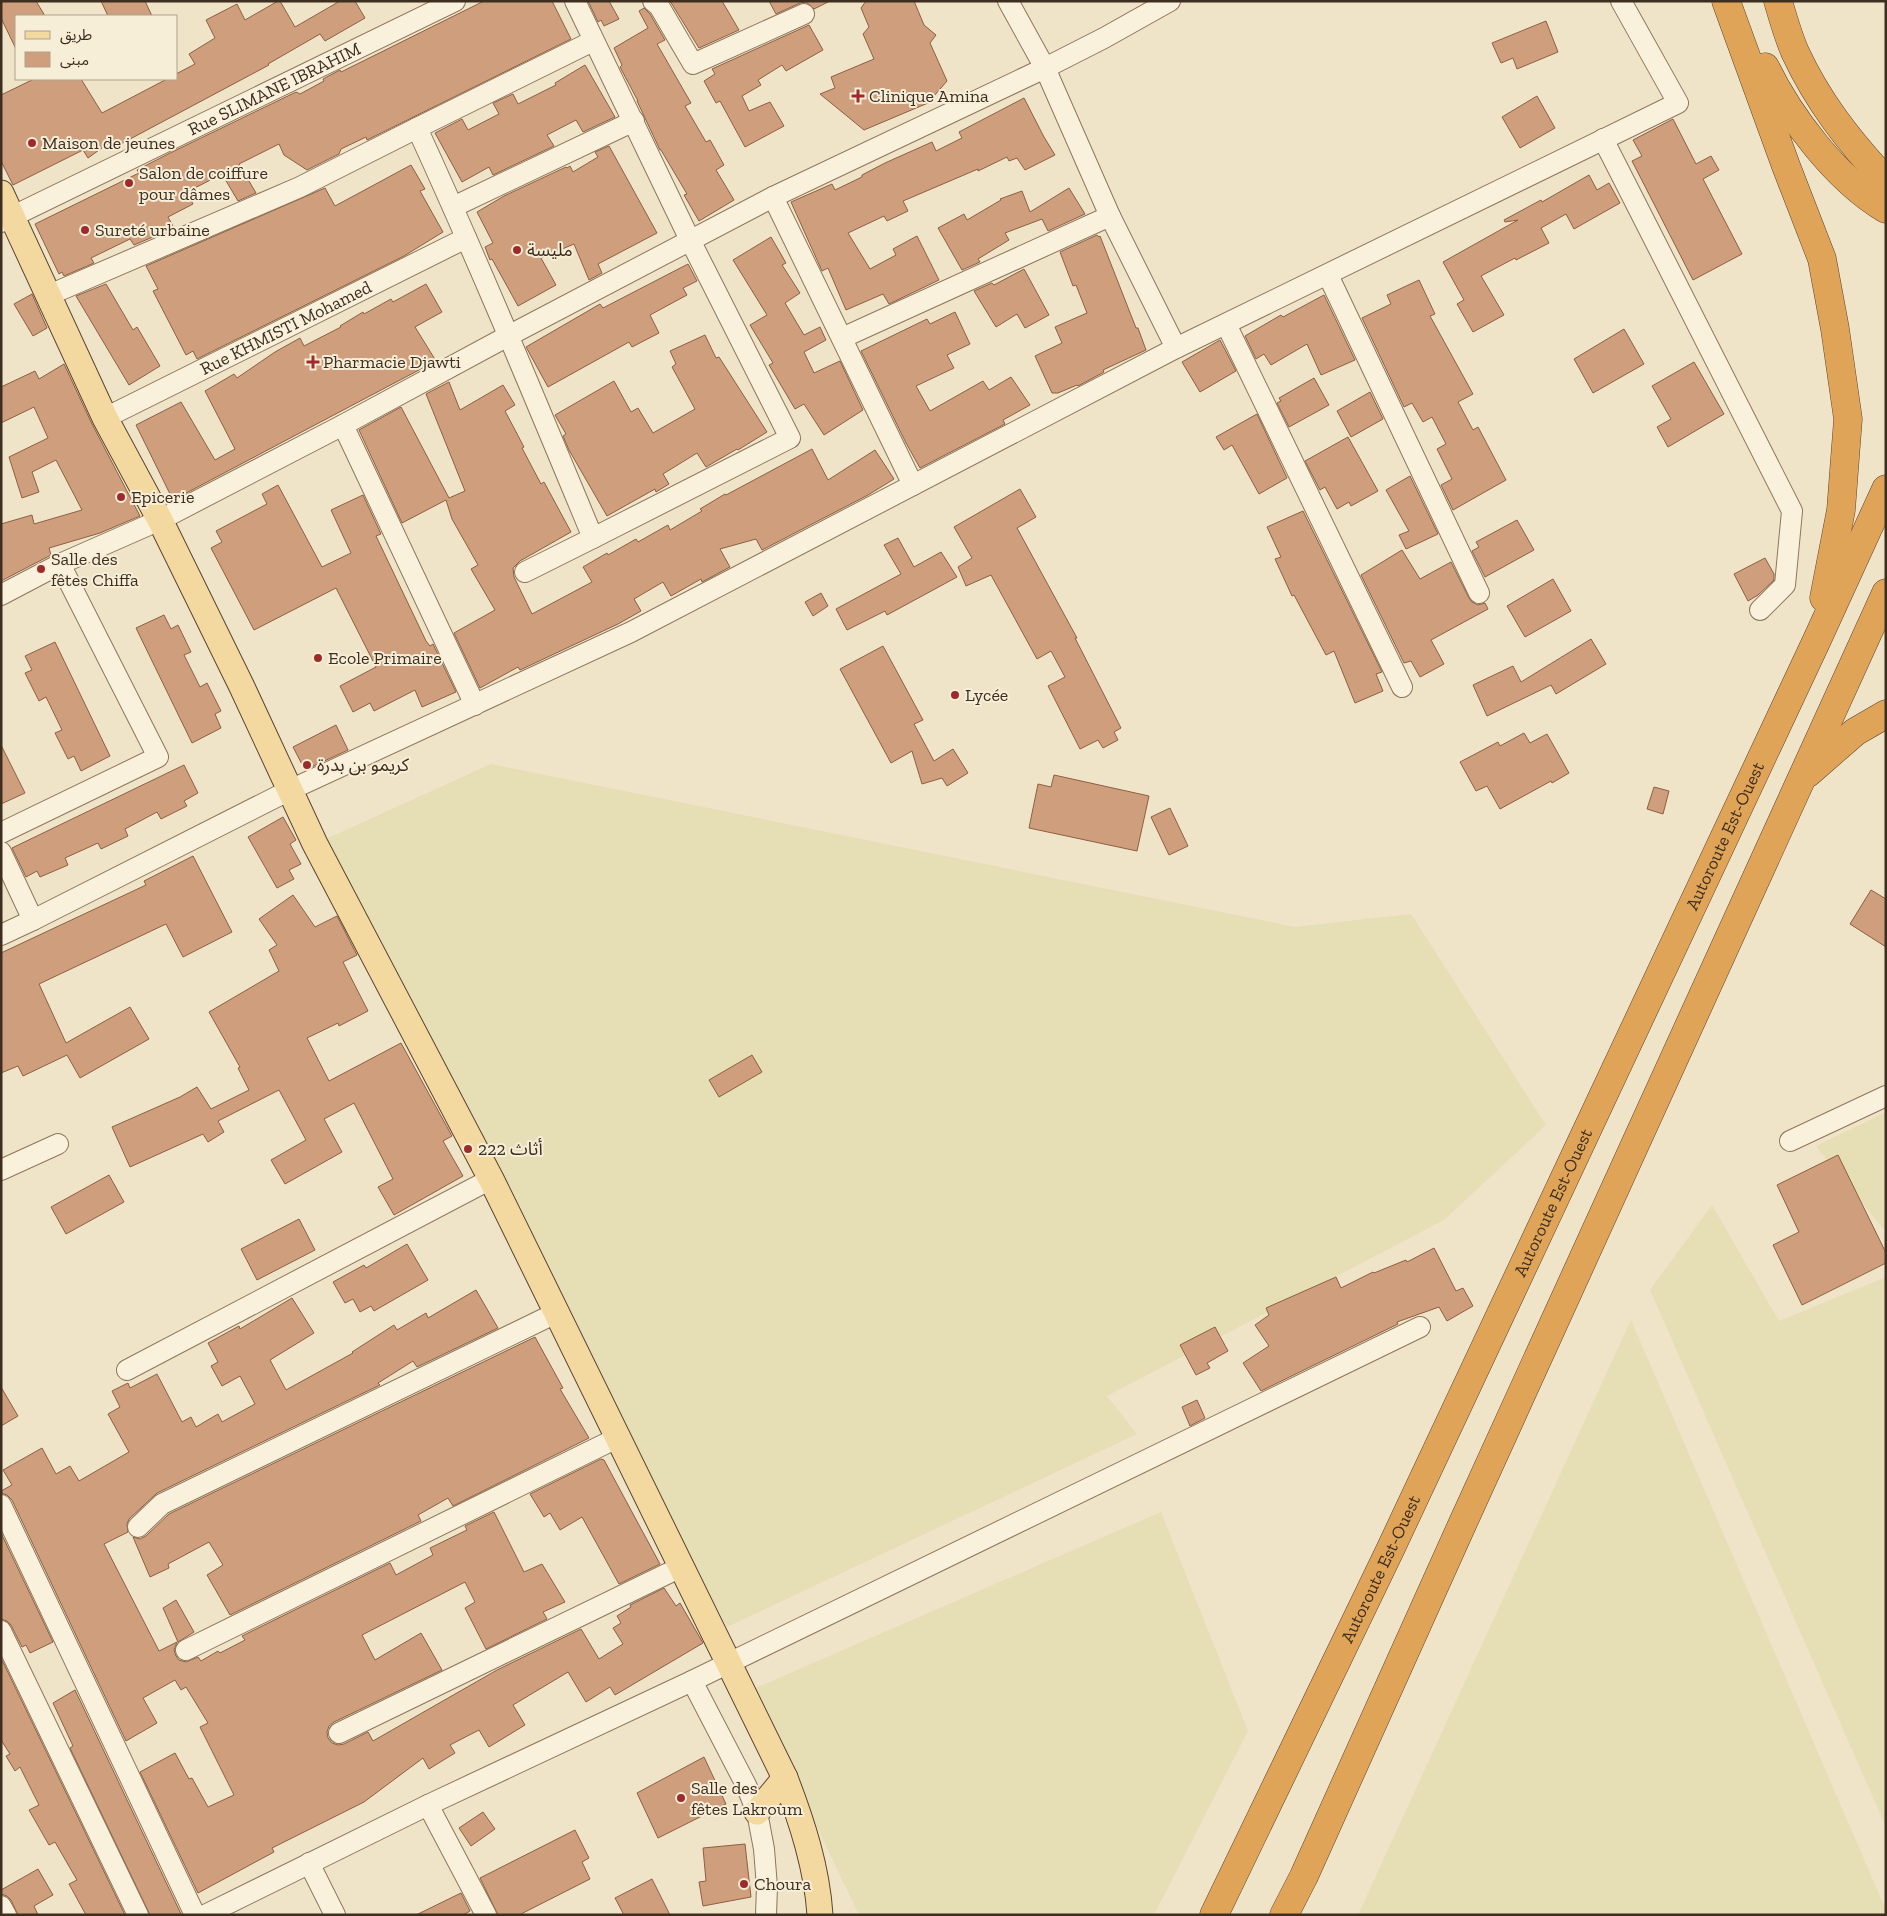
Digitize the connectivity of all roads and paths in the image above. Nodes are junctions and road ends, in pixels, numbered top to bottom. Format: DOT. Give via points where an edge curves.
graph roads {
  1 [pos="455,1"];
  2 [pos="575,1"];
  3 [pos="653,1"];
  4 [pos="1008,1"];
  5 [pos="1170,1"];
  6 [pos="1621,1"];
  7 [pos="1726,1"];
  8 [pos="1731,1"];
  9 [pos="1778,1"];
  10 [pos="804,14"];
  11 [pos="593,41"];
  12 [pos="1045,68"];
  13 [pos="634,121"];
  14 [pos="417,128"];
  15 [pos="1603,139"];
  16 [pos="1886,181"];
  17 [pos="1,193"];
  18 [pos="773,196"];
  19 [pos="453,207"];
  20 [pos="1886,210"];
  21 [pos="1110,216"];
  22 [pos="7,219"];
  23 [pos="466,238"];
  24 [pos="690,240"];
  25 [pos="1328,274"];
  26 [pos="49,295"];
  27 [pos="1226,324"];
  28 [pos="508,336"];
  29 [pos="842,338"];
  30 [pos="1176,348"];
  31 [pos="106,418"];
  32 [pos="343,425"];
  33 [pos="913,485"];
  34 [pos="1886,489"];
  35 [pos="160,520"];
  36 [pos="593,538"];
  37 [pos="60,564"];
  38 [pos="525,572"];
  39 [pos="1479,593"];
  40 [pos="1886,594"];
  41 [pos="1,595"];
  42 [pos="1760,610"];
  43 [pos="1816,642"];
  44 [pos="1402,688"];
  45 [pos="475,705"];
  46 [pos="1886,714"];
  47 [pos="1800,781"];
  48 [pos="290,790"];
  49 [pos="1,833"];
  50 [pos="1,852"];
  51 [pos="33,920"];
  52 [pos="1,934"];
  53 [pos="1886,1096"];
  54 [pos="1790,1141"];
  55 [pos="58,1144"];
  56 [pos="1,1170"];
  57 [pos="491,1179"];
  58 [pos="556,1312"];
  59 [pos="1420,1327"];
  60 [pos="127,1370"];
  61 [pos="618,1438"];
  62 [pos="1,1505"];
  63 [pos="138,1528"];
  64 [pos="680,1567"];
  65 [pos="1,1631"];
  66 [pos="186,1650"];
  67 [pos="728,1662"];
  68 [pos="692,1681"];
  69 [pos="340,1733"];
  70 [pos="785,1778"];
  71 [pos="428,1805"];
  72 [pos="757,1812"];
  73 [pos="309,1863"];
  74 [pos="1,1906"];
  75 [pos="6,1915"];
  76 [pos="138,1915"];
  77 [pos="195,1915"];
  78 [pos="205,1915"];
  79 [pos="335,1915"];
  80 [pos="486,1915"];
  81 [pos="766,1915"];
  82 [pos="820,1915"];
  83 [pos="1214,1915"];
  84 [pos="1284,1915"];
  1 -- 22 [label="street, Rue SLIMANE IBRAHIM"];
  2 -- 11 [label="street"];
  3 -- 10 [label="street" via="693,64"];
  4 -- 12 [label="street"];
  5 -- 12 [label="street"];
  6 -- 15 [label="street" via="1678,103"];
  7 -- 43 [label="highway" via="1822,260 1847,410 1841,510"];
  8 -- 20 [label="highway" via="1776,91 1821,152 1869,199"];
  9 -- 16 [label="highway" via="1794,51 1816,93 1848,140"];
  11 -- 13 [label="street"];
  11 -- 14 [label="street"];
  12 -- 18 [label="street"];
  12 -- 21 [label="street"];
  13 -- 19 [label="street"];
  13 -- 24 [label="street"];
  14 -- 19 [label="street"];
  14 -- 26 [label="street" via="300,187"];
  15 -- 25 [label="street"];
  15 -- 42 [label="street" via="1792,511 1785,585"];
  17 -- 22 [label="main road"];
  18 -- 24 [label="street"];
  18 -- 29 [label="street"];
  19 -- 23 [label="street"];
  21 -- 29 [label="street"];
  21 -- 30 [label="street"];
  22 -- 26 [label="main road"];
  23 -- 28 [label="street"];
  23 -- 31 [label="street, Rue KHMISTI Mohamed"];
  24 -- 28 [label="street"];
  24 -- 36 [label="street" via="790,438"];
  25 -- 27 [label="street"];
  25 -- 39 [label="street"];
  26 -- 31 [label="main road"];
  27 -- 30 [label="street"];
  27 -- 44 [label="street"];
  28 -- 32 [label="street"];
  28 -- 36 [label="street"];
  29 -- 33 [label="street"];
  30 -- 33 [label="street"];
  31 -- 35 [label="main road"];
  32 -- 35 [label="street"];
  32 -- 45 [label="street"];
  33 -- 45 [label="street" via="631,632"];
  34 -- 43 [label="highway, Autoroute Est-Ouest"];
  35 -- 37 [label="street"];
  35 -- 48 [label="main road"];
  36 -- 38 [label="street"];
  37 -- 41 [label="street"];
  37 -- 49 [label="street" via="158,757"];
  40 -- 47 [label="highway"];
  43 -- 83 [label="highway, Autoroute Est-Ouest" via="1390,1550"];
  45 -- 48 [label="street"];
  46 -- 47 [label="highway" via="1855,732"];
  47 -- 84 [label="highway"];
  48 -- 51 [label="street"];
  48 -- 57 [label="main road" via="315,844"];
  50 -- 51 [label="street"];
  51 -- 52 [label="street"];
  53 -- 54 [label="street"];
  55 -- 56 [label="street"];
  57 -- 58 [label="main road"];
  57 -- 60 [label="street"];
  58 -- 61 [label="main road"];
  58 -- 63 [label="street" via="162,1504"];
  59 -- 67 [label="street"];
  61 -- 64 [label="main road"];
  61 -- 66 [label="street"];
  62 -- 77 [label="street"];
  64 -- 67 [label="main road"];
  64 -- 69 [label="street"];
  65 -- 76 [label="street"];
  67 -- 68 [label="street"];
  67 -- 70 [label="main road"];
  68 -- 71 [label="street"];
  68 -- 72 [label="street"];
  70 -- 72 [label="main road"];
  70 -- 82 [label="main road" via="807,1842"];
  71 -- 73 [label="street"];
  71 -- 80 [label="street"];
  72 -- 81 [label="street" via="764,1849"];
  73 -- 78 [label="street"];
  73 -- 79 [label="street"];
  74 -- 75 [label="street"];
}
